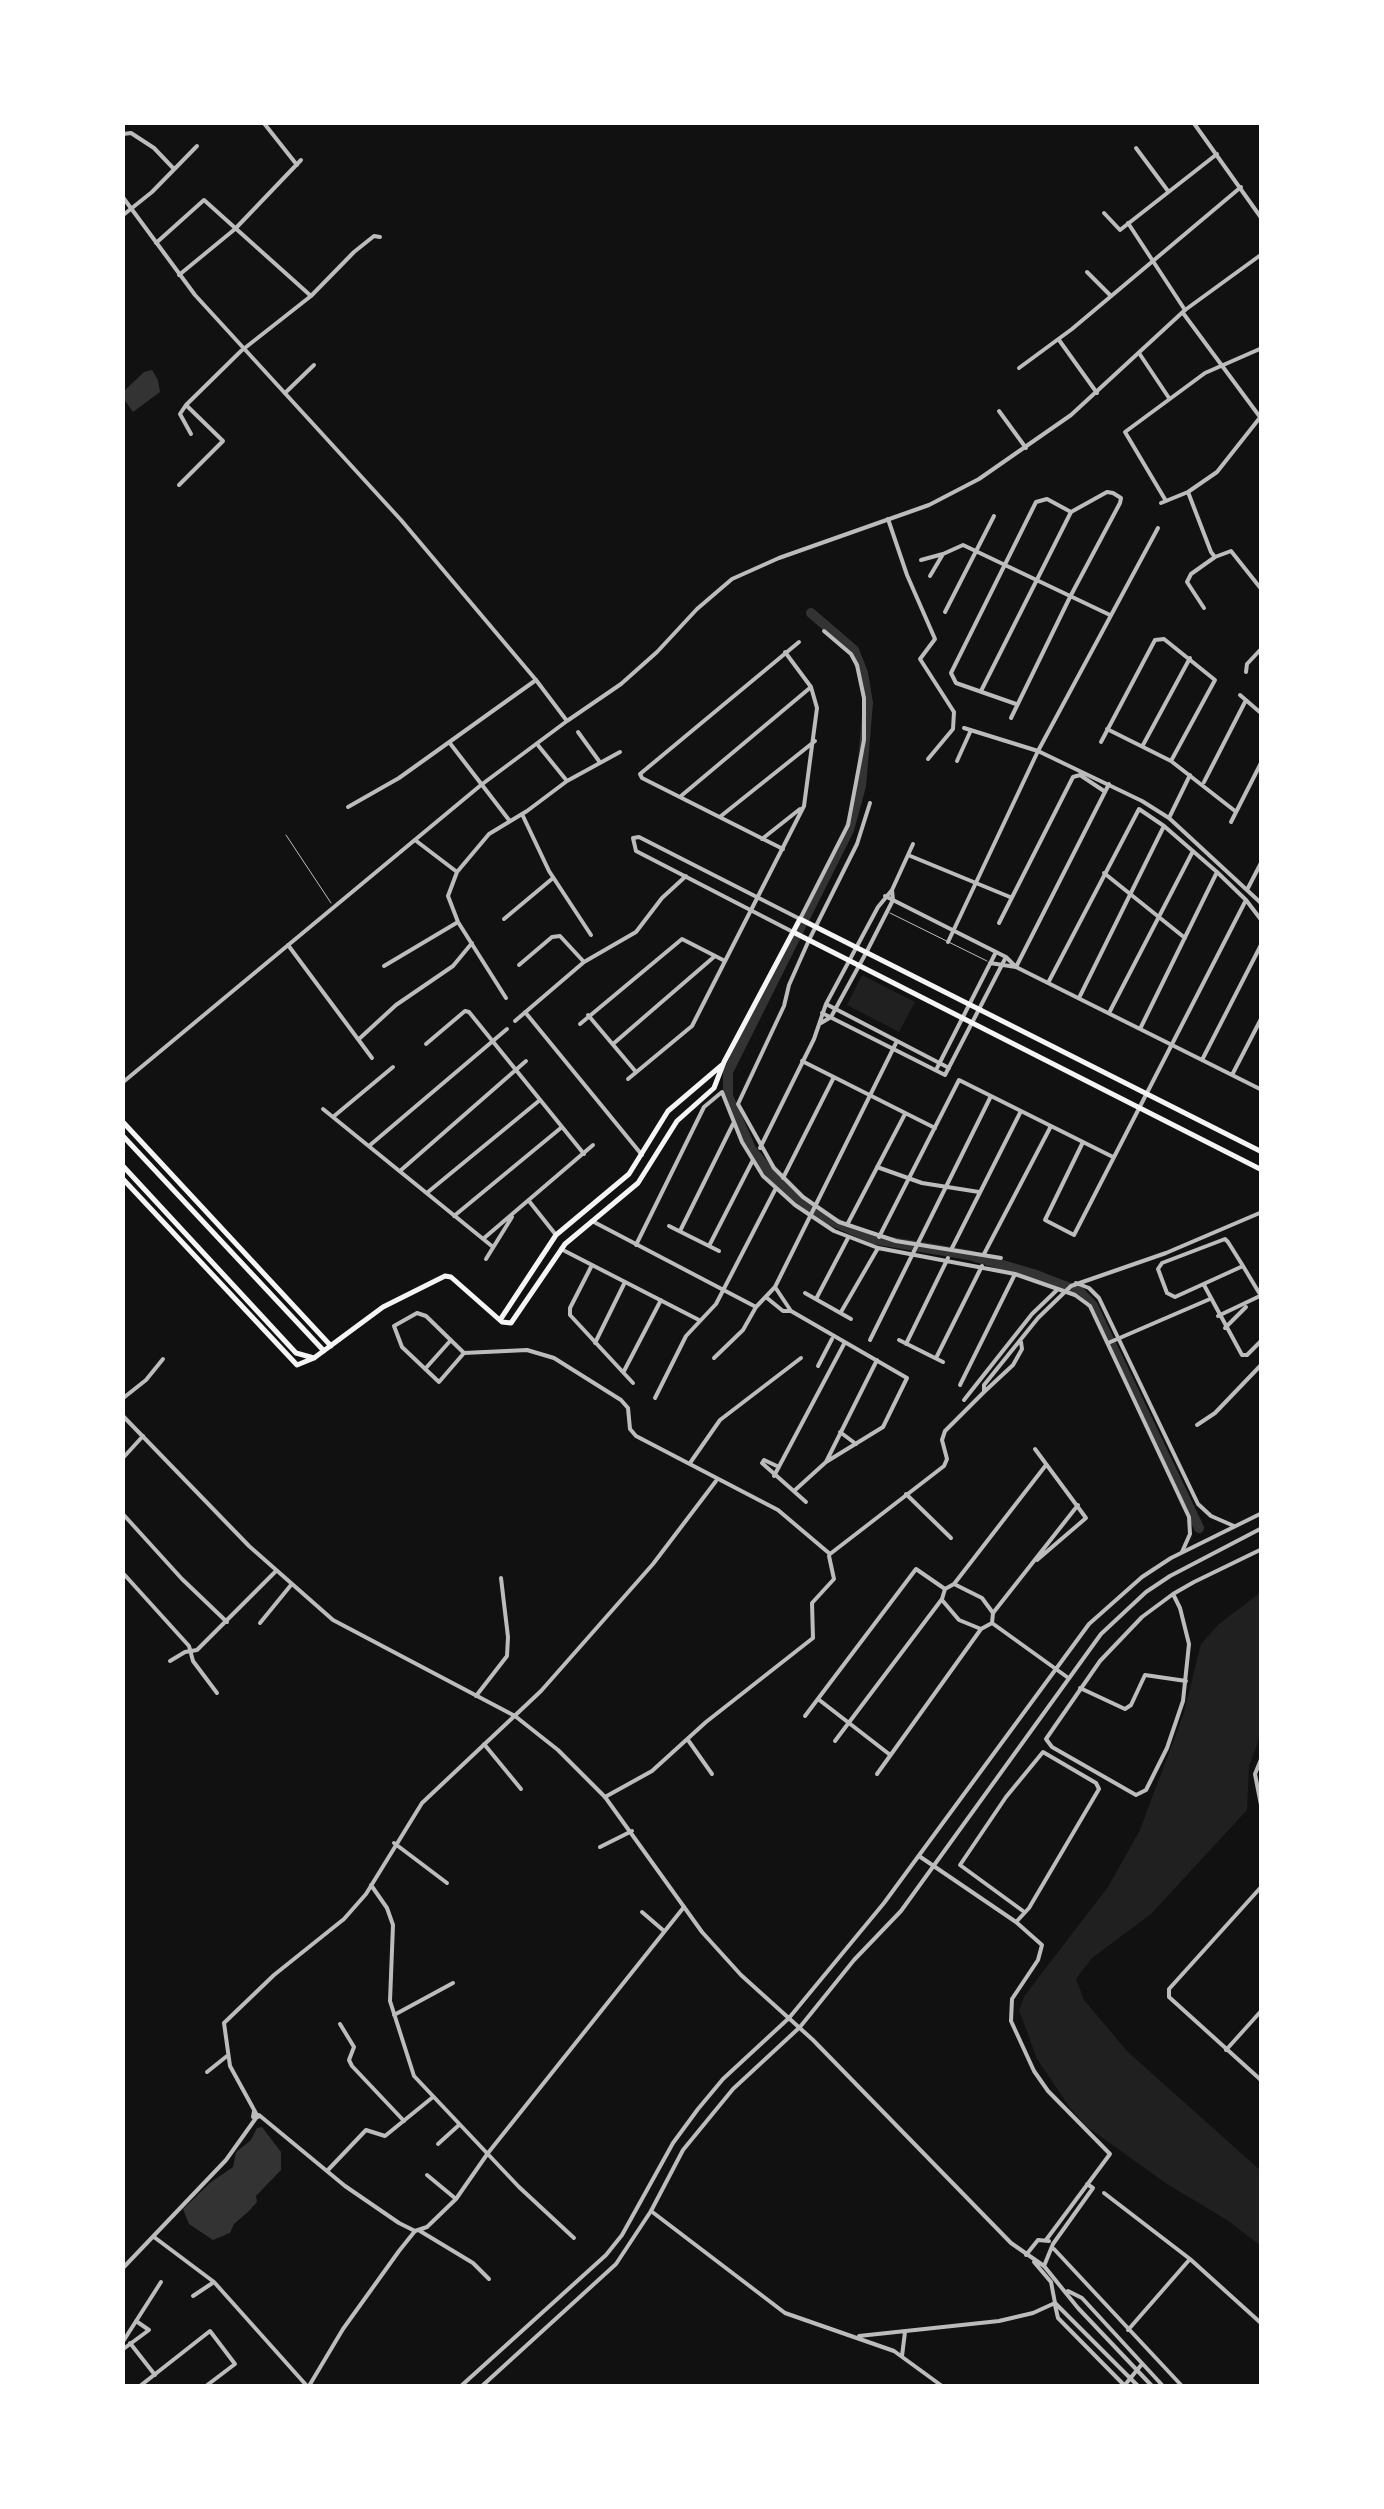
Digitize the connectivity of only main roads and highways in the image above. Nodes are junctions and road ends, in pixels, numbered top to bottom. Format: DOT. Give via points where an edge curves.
graph roads {
  1 [pos="795,933"];
  2 [pos="724,1062"];
  3 [pos="710,1077"];
  4 [pos="716,1084"];
  5 [pos="122,1121"];
  6 [pos="122,1135"];
  7 [pos="1262,1152"];
  8 [pos="122,1164"];
  9 [pos="1262,1170"];
  10 [pos="122,1178"];
  11 [pos="500,1320"];
  12 [pos="331,1346"];
  13 [pos="324,1351"];
  14 [pos="314,1358"];
  1 -- 2 [label="main road"];
  1 -- 7 [label="main road" via="802,920"];
  1 -- 9 [label="main road"];
  2 -- 3 [label="main road"];
  2 -- 4 [label="main road"];
  3 -- 4 [label="main road"];
  3 -- 11 [label="main road" via="668,1111 628,1174 556,1234"];
  4 -- 11 [label="main road" via="676,1121 638,1183 561,1249 514,1320"];
  5 -- 12 [label="main road"];
  6 -- 13 [label="main road"];
  8 -- 14 [label="main road" via="296,1353"];
  10 -- 14 [label="main road" via="294,1364"];
  11 -- 12 [label="main road" via="445,1276 382,1307"];
  12 -- 13 [label="main road"];
  13 -- 14 [label="main road"];
}
